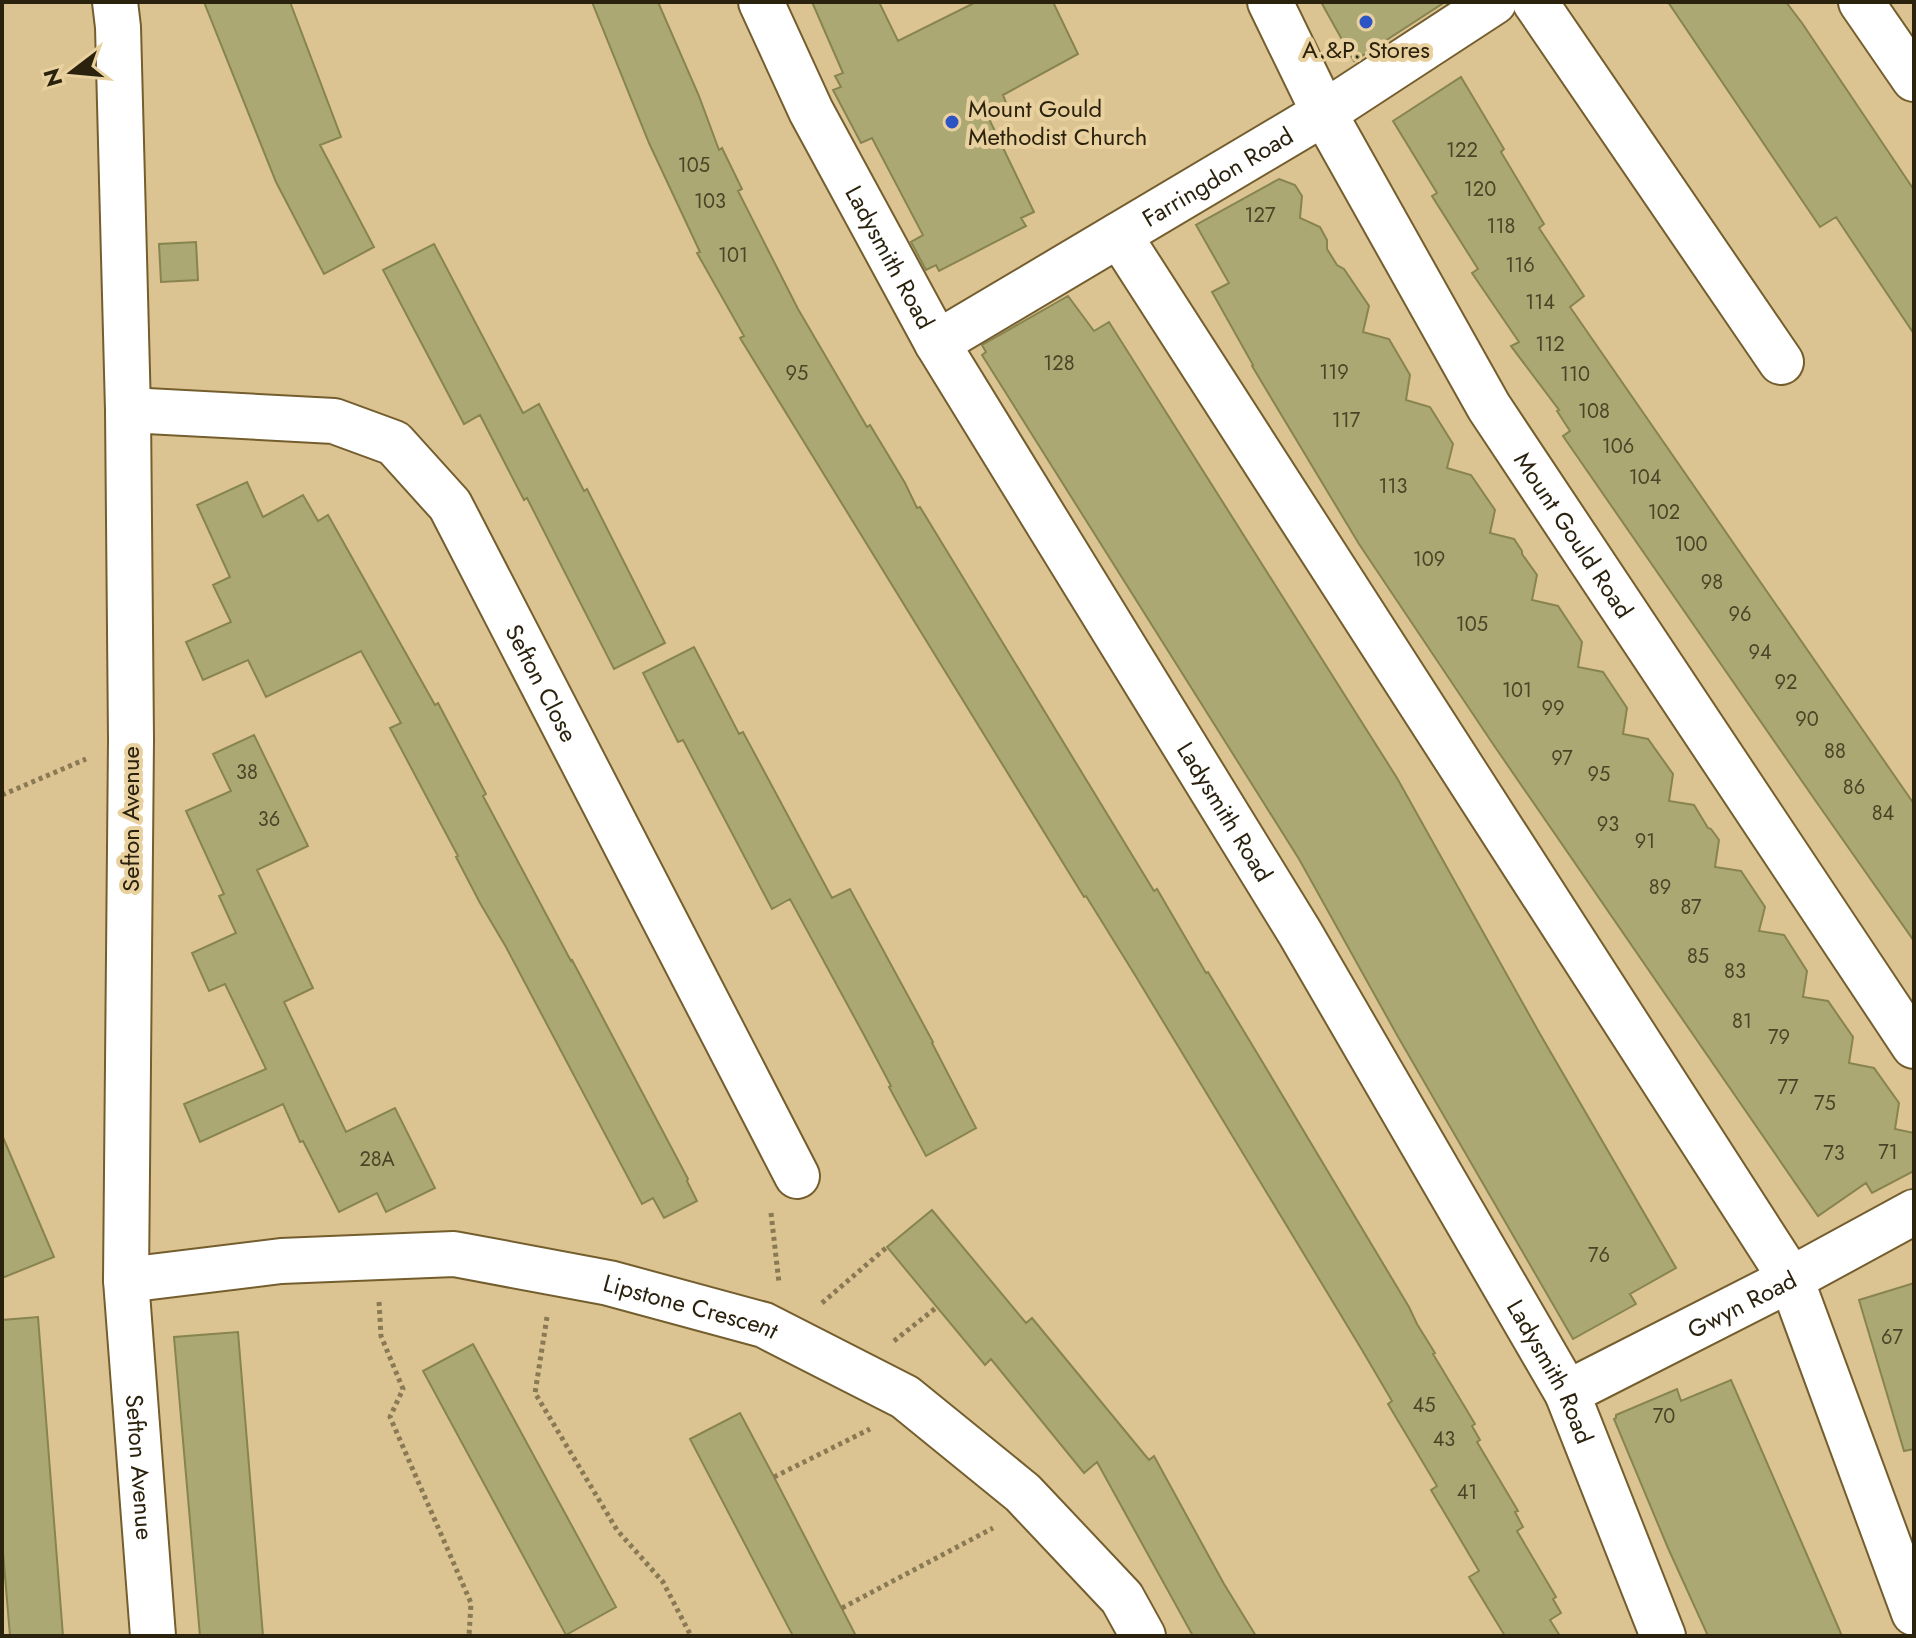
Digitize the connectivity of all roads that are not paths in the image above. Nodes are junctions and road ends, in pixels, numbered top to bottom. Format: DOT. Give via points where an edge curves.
graph roads {
  1 [pos="115,2"];
  2 [pos="761,2"];
  3 [pos="1270,2"];
  4 [pos="1494,2"];
  5 [pos="1535,2"];
  6 [pos="1861,2"];
  7 [pos="1914,79"];
  8 [pos="1324,113"];
  9 [pos="1119,235"];
  10 [pos="937,343"];
  11 [pos="1781,362"];
  12 [pos="128,410"];
  13 [pos="1914,1046"];
  14 [pos="797,1176"];
  15 [pos="1914,1212"];
  16 [pos="1791,1279"];
  17 [pos="126,1280"];
  18 [pos="1567,1393"];
  19 [pos="1914,1613"];
  20 [pos="153,1636"];
  21 [pos="1143,1636"];
  22 [pos="1663,1636"];
  1 -- 12 [label="street, Sefton Avenue"];
  2 -- 10 [label="street, Ladysmith Road" via="811,111"];
  3 -- 8 [label="street, Mount Gould Road"];
  4 -- 8 [label="street, Farringdon Road"];
  5 -- 11 [label="street"];
  6 -- 7 [label="street"];
  8 -- 9 [label="street, Farringdon Road"];
  8 -- 13 [label="street, Mount Gould Road" via="1489,407"];
  9 -- 10 [label="street, Farringdon Road"];
  9 -- 16 [label="street"];
  10 -- 18 [label="street, Ladysmith Road" via="1300,933"];
  12 -- 14 [label="street, Sefton Close" via="334,421 394,443 450,505"];
  12 -- 17 [label="street, Sefton Avenue"];
  15 -- 16 [label="street, Gwyn Road"];
  16 -- 18 [label="street, Gwyn Road"];
  16 -- 19 [label="street"];
  17 -- 20 [label="street, Sefton Avenue"];
  17 -- 21 [label="street, Lipstone Crescent" via="281,1261 454,1254 609,1283 764,1325 916,1405 1035,1505 1122,1598"];
  18 -- 22 [label="street, Ladysmith Road"];
}
